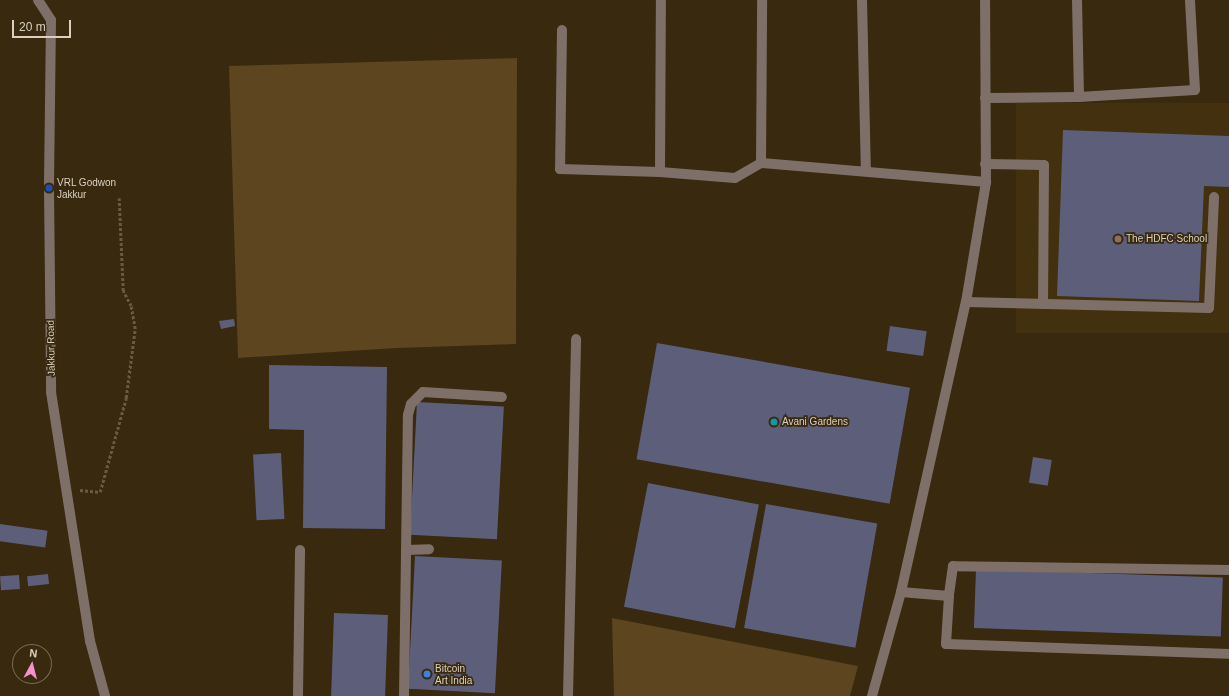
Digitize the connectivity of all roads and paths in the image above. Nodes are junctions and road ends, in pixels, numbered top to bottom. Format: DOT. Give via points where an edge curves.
graph roads {
  1 [pos="38,0"];
  2 [pos="662,0"];
  3 [pos="762,0"];
  4 [pos="862,0"];
  5 [pos="985,0"];
  6 [pos="1077,0"];
  7 [pos="1190,0"];
  8 [pos="562,30"];
  9 [pos="985,98"];
  10 [pos="1079,98"];
  11 [pos="761,163"];
  12 [pos="985,164"];
  13 [pos="866,171"];
  14 [pos="660,172"];
  15 [pos="986,182"];
  16 [pos="1214,197"];
  17 [pos="119,198"];
  18 [pos="966,302"];
  19 [pos="1043,304"];
  20 [pos="576,339"];
  21 [pos="502,397"];
  22 [pos="67,488"];
  23 [pos="429,549"];
  24 [pos="300,550"];
  25 [pos="406,550"];
  26 [pos="1229,570"];
  27 [pos="901,592"];
  28 [pos="949,596"];
  29 [pos="1229,654"];
  30 [pos="105,696"];
  31 [pos="298,696"];
  32 [pos="404,696"];
  33 [pos="568,696"];
  34 [pos="872,696"];
  1 -- 22 [label="street, Jakkur Road" via="51,20 51,392"];
  2 -- 14 [label="street"];
  3 -- 11 [label="street"];
  4 -- 13 [label="street"];
  5 -- 9 [label="street"];
  6 -- 10 [label="street"];
  7 -- 10 [label="street" via="1195,90"];
  8 -- 14 [label="street" via="560,169"];
  9 -- 10 [label="street"];
  9 -- 12 [label="street"];
  11 -- 13 [label="street"];
  11 -- 14 [label="street" via="735,178"];
  12 -- 15 [label="street"];
  12 -- 19 [label="street" via="1044,165"];
  13 -- 15 [label="street"];
  15 -- 18 [label="street"];
  16 -- 19 [label="street" via="1209,308"];
  17 -- 22 [label="path" via="123,290 131,306 135,329 126,398 100,492"];
  18 -- 19 [label="street"];
  18 -- 27 [label="street"];
  20 -- 33 [label="street"];
  21 -- 25 [label="street" via="423,392 411,404 408,416"];
  22 -- 30 [label="street, Jakkur Road" via="90,641"];
  23 -- 25 [label="street"];
  24 -- 31 [label="street"];
  25 -- 32 [label="street"];
  26 -- 28 [label="street" via="953,566"];
  27 -- 28 [label="street"];
  27 -- 34 [label="street"];
  28 -- 29 [label="street" via="946,644"];
}
